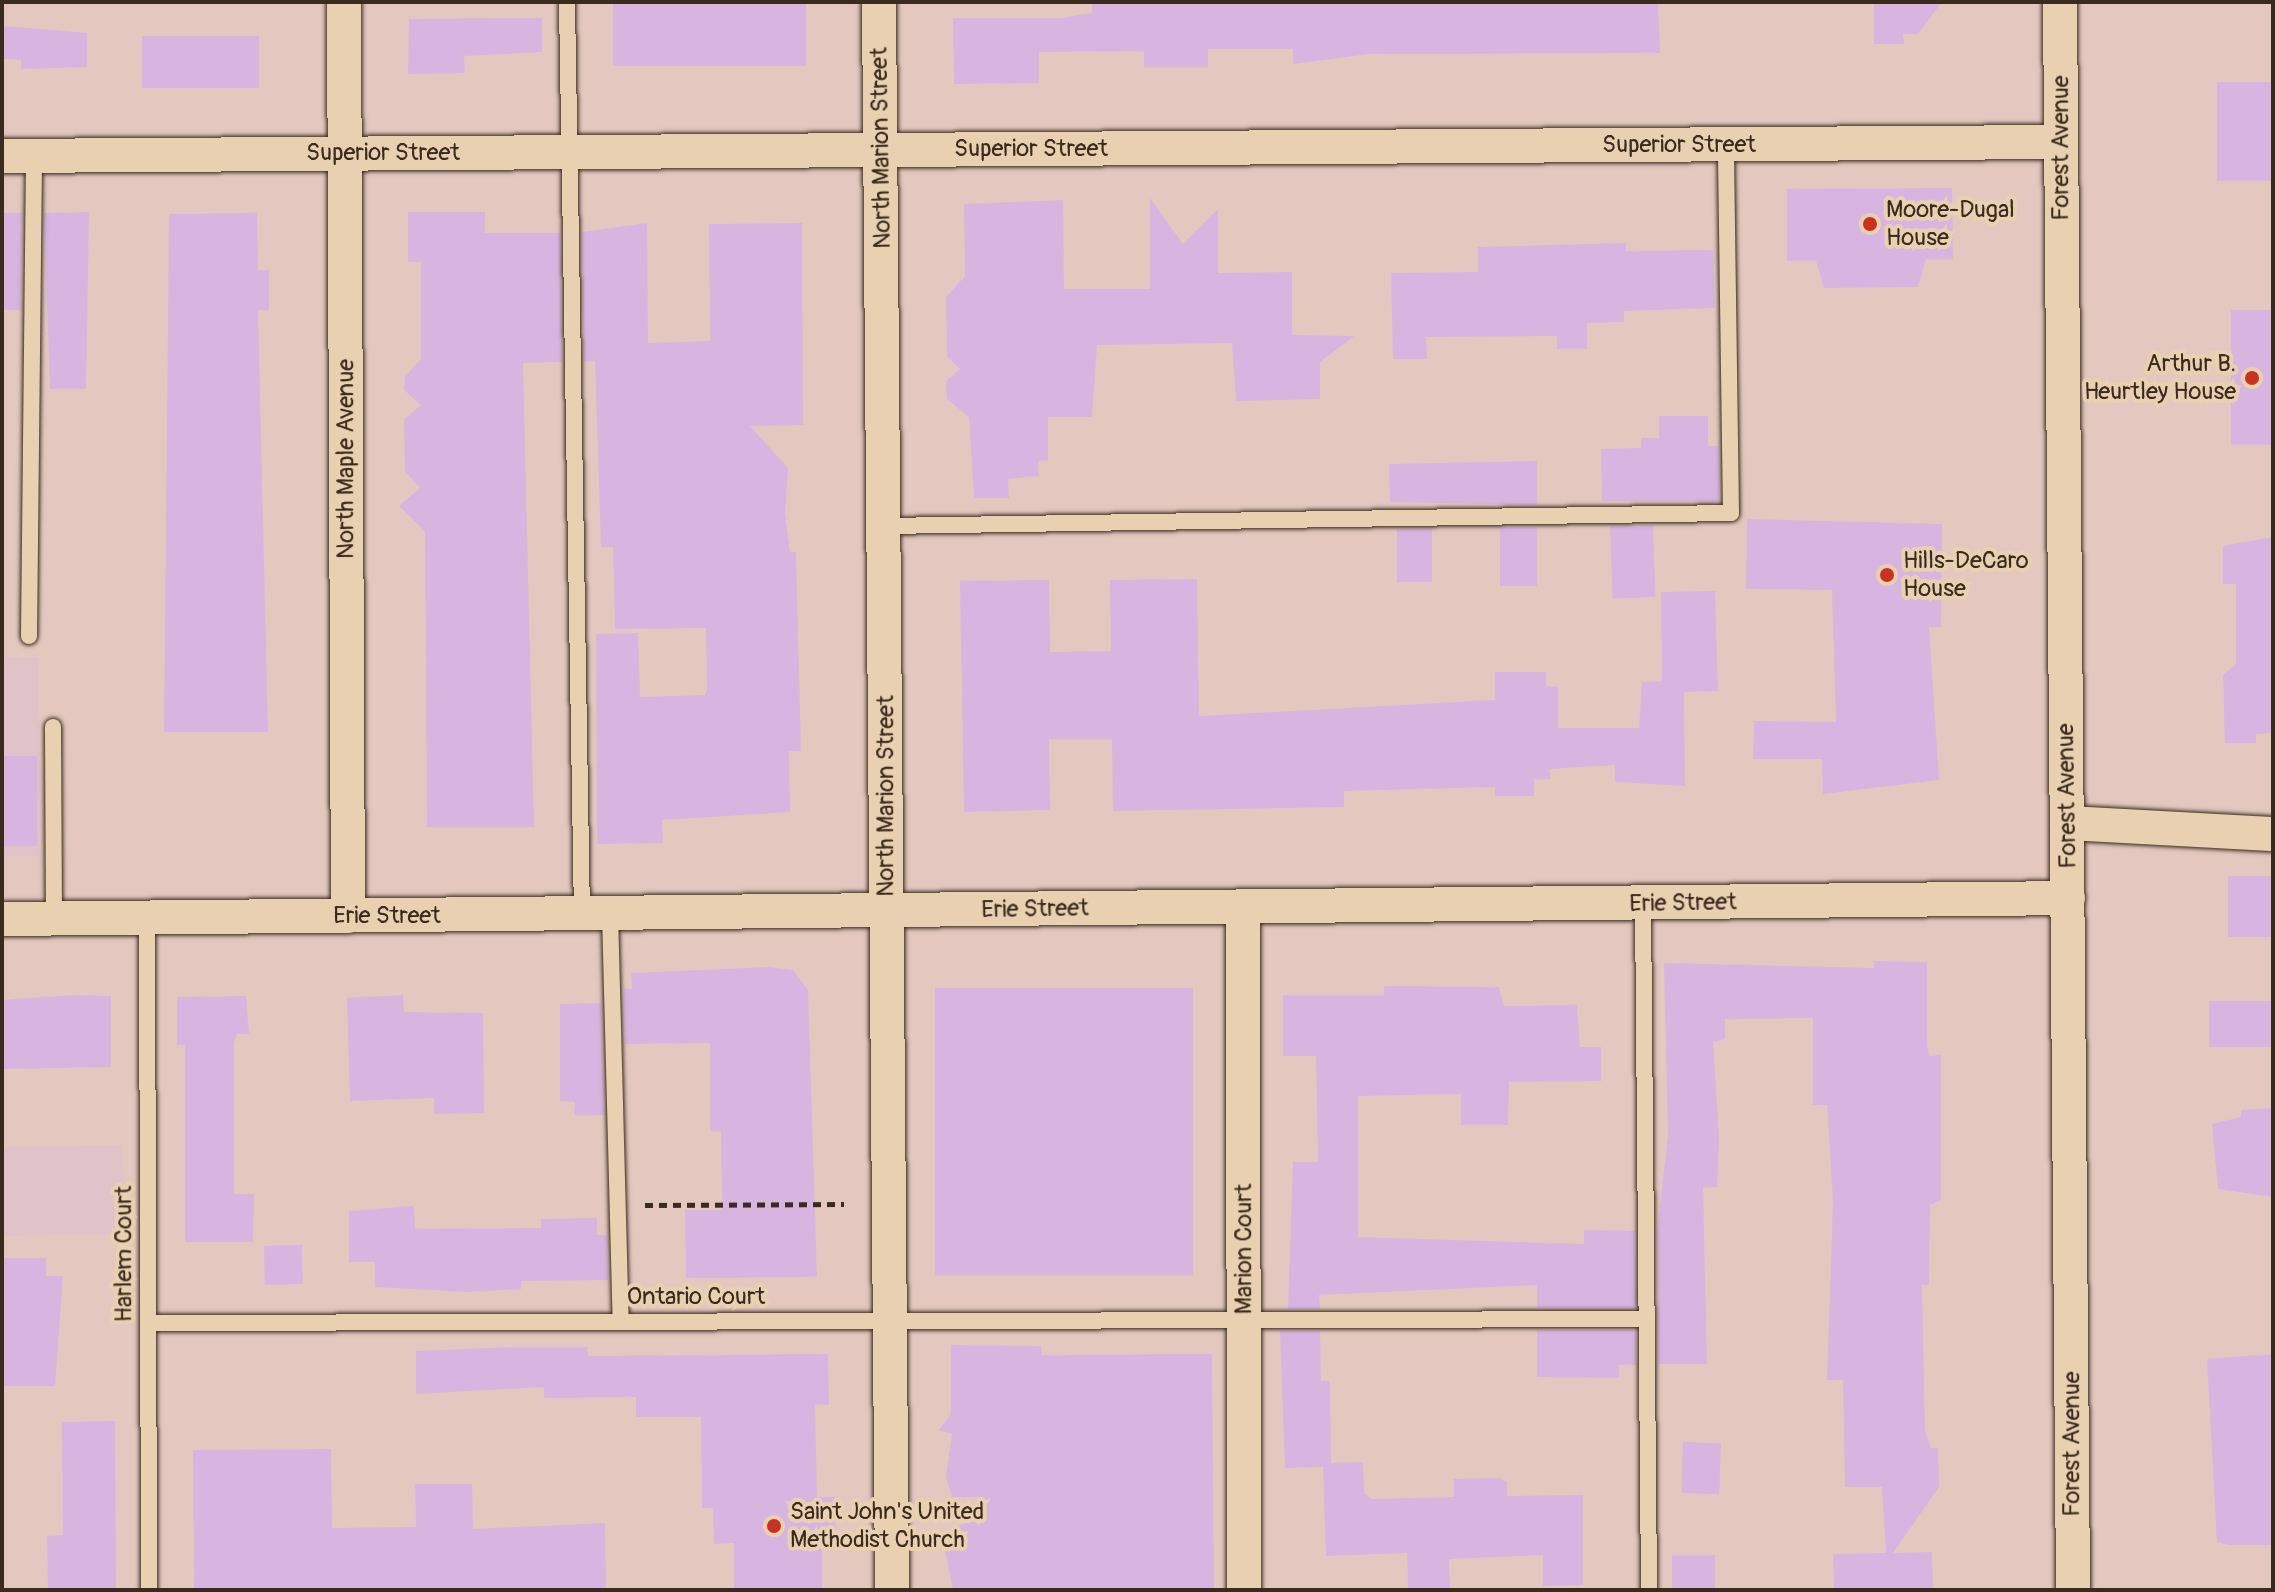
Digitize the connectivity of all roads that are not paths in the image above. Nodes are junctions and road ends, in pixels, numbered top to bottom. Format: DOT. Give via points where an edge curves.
graph roads {
  1 [pos="344,2"];
  2 [pos="567,2"];
  3 [pos="879,2"];
  4 [pos="2060,2"];
  5 [pos="2060,142"];
  6 [pos="1726,145"];
  7 [pos="881,150"];
  8 [pos="569,152"];
  9 [pos="345,153"];
  10 [pos="18,155"];
  11 [pos="884,526"];
  12 [pos="29,636"];
  13 [pos="53,727"];
  14 [pos="2067,823"];
  15 [pos="2273,834"];
  16 [pos="2068,898"];
  17 [pos="1643,903"];
  18 [pos="1243,907"];
  19 [pos="887,910"];
  20 [pos="596,914"];
  21 [pos="348,916"];
  22 [pos="147,918"];
  23 [pos="2,919"];
  24 [pos="54,919"];
  25 [pos="1244,1316"];
  26 [pos="1646,1319"];
  27 [pos="890,1321"];
  28 [pos="621,1322"];
  29 [pos="148,1323"];
  30 [pos="149,1590"];
  31 [pos="892,1590"];
  32 [pos="1244,1590"];
  33 [pos="1649,1590"];
  34 [pos="2073,1590"];
  1 -- 9 [label="street, North Maple Avenue"];
  2 -- 8 [label="lane"];
  3 -- 7 [label="street, North Marion Street"];
  4 -- 5 [label="street, Forest Avenue"];
  5 -- 6 [label="street, Superior Street"];
  5 -- 14 [label="street, Forest Avenue"];
  6 -- 7 [label="street, Superior Street"];
  6 -- 11 [label="lane" via="1731,513"];
  7 -- 8 [label="street, Superior Street"];
  7 -- 11 [label="street, North Marion Street"];
  8 -- 9 [label="street, Superior Street"];
  8 -- 20 [label="lane"];
  9 -- 10 [label="street, Superior Street"];
  9 -- 21 [label="street, North Maple Avenue"];
  10 -- 12 [label="lane"];
  11 -- 19 [label="street, North Marion Street"];
  13 -- 24 [label="lane"];
  14 -- 15 [label="street"];
  14 -- 16 [label="street, Forest Avenue"];
  16 -- 17 [label="street, Erie Street"];
  16 -- 34 [label="street, Forest Avenue"];
  17 -- 18 [label="street, Erie Street"];
  17 -- 26 [label="lane"];
  18 -- 19 [label="street, Erie Street"];
  18 -- 25 [label="street, Marion Court"];
  19 -- 20 [label="street, Erie Street"];
  19 -- 27 [label="street, North Marion Street"];
  20 -- 21 [label="street, Erie Street"];
  20 -- 28 [label="lane" via="618,1206"];
  21 -- 22 [label="street, Erie Street"];
  22 -- 24 [label="street, Erie Street"];
  22 -- 29 [label="lane, Harlem Court"];
  23 -- 24 [label="street, Erie Street"];
  25 -- 26 [label="lane, Ontario Court"];
  25 -- 27 [label="lane, Ontario Court"];
  25 -- 32 [label="street, Marion Court"];
  26 -- 33 [label="lane"];
  27 -- 28 [label="lane, Ontario Court"];
  27 -- 31 [label="street, North Marion Street"];
  28 -- 29 [label="lane, Ontario Court"];
  29 -- 30 [label="lane, Harlem Court"];
}
